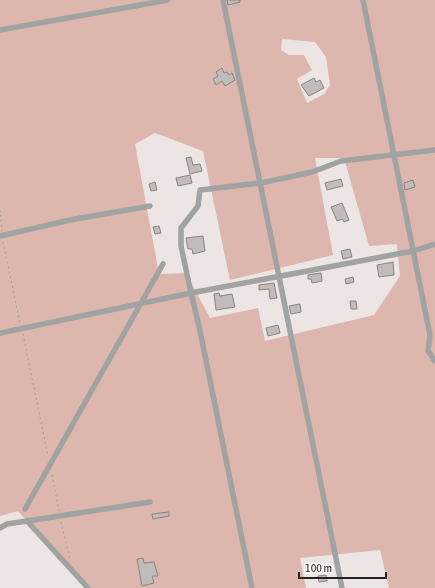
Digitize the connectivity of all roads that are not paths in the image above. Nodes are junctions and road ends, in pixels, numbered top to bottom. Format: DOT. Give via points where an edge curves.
graph roads {
  1 [pos="168,0"];
  2 [pos="223,0"];
  3 [pos="363,0"];
  4 [pos="0,30"];
  5 [pos="435,150"];
  6 [pos="394,155"];
  7 [pos="261,183"];
  8 [pos="150,206"];
  9 [pos="1,236"];
  10 [pos="435,244"];
  11 [pos="413,251"];
  12 [pos="163,264"];
  13 [pos="280,276"];
  14 [pos="191,293"];
  15 [pos="139,304"];
  16 [pos="0,333"];
  17 [pos="435,362"];
  18 [pos="150,502"];
  19 [pos="25,509"];
  20 [pos="26,521"];
  21 [pos="0,528"];
  22 [pos="88,588"];
  23 [pos="252,588"];
  24 [pos="342,588"];
  1 -- 4 [label="street"];
  2 -- 7 [label="street"];
  3 -- 6 [label="street"];
  5 -- 6 [label="street"];
  6 -- 7 [label="street" via="341,161 312,172"];
  6 -- 11 [label="street"];
  7 -- 13 [label="street"];
  7 -- 14 [label="street" via="198,191 198,206 181,228 181,246"];
  8 -- 9 [label="street" via="70,220"];
  10 -- 11 [label="street"];
  11 -- 13 [label="street"];
  11 -- 17 [label="street" via="430,335 428,351"];
  12 -- 15 [label="street"];
  13 -- 14 [label="street"];
  13 -- 24 [label="street"];
  14 -- 15 [label="street"];
  14 -- 23 [label="street"];
  15 -- 16 [label="street"];
  15 -- 19 [label="street"];
  18 -- 20 [label="street"];
  20 -- 21 [label="street" via="7,524"];
  20 -- 22 [label="street"];
}
